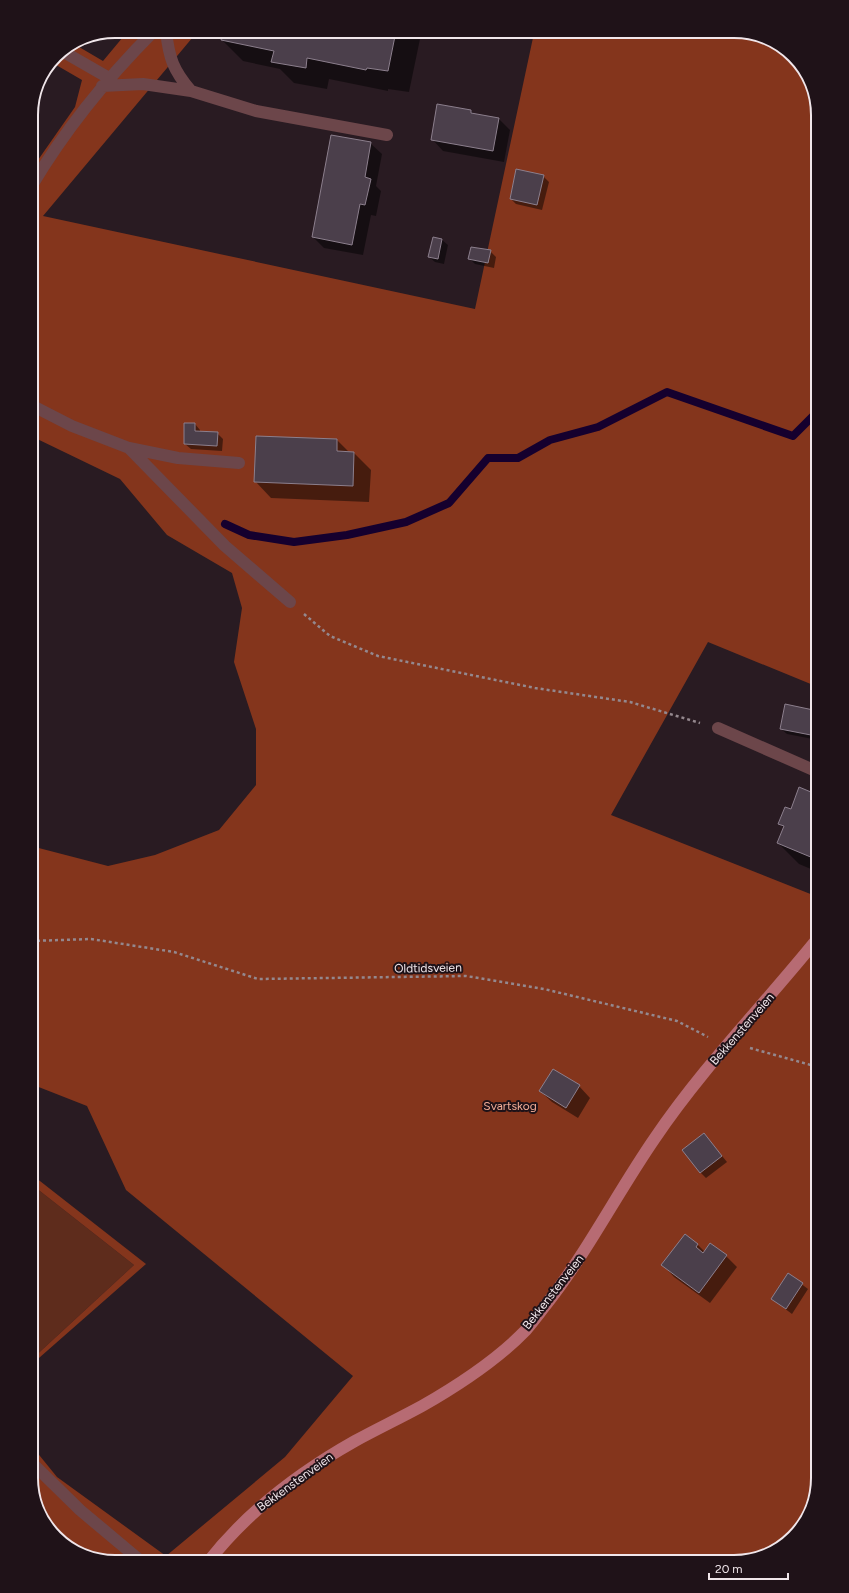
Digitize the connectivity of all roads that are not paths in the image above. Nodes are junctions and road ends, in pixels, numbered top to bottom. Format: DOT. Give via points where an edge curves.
graph roads {
  1 [pos="147,38"];
  2 [pos="167,38"];
  3 [pos="67,55"];
  4 [pos="105,82"];
  5 [pos="191,91"];
  6 [pos="387,135"];
  7 [pos="38,175"];
  8 [pos="38,409"];
  9 [pos="129,448"];
  10 [pos="239,463"];
  11 [pos="290,602"];
  12 [pos="718,728"];
  13 [pos="811,769"];
  14 [pos="811,946"];
  15 [pos="38,1469"];
  16 [pos="134,1555"];
  17 [pos="213,1555"];
  1 -- 4 [label="street"];
  2 -- 5 [label="street" via="174,69"];
  3 -- 4 [label="street"];
  4 -- 5 [label="street"];
  4 -- 7 [label="street"];
  5 -- 6 [label="street" via="256,111"];
  8 -- 9 [label="street" via="72,426"];
  9 -- 10 [label="street" via="178,458"];
  9 -- 11 [label="street" via="225,546"];
  12 -- 13 [label="street"];
  14 -- 17 [label="main road, Bekkenstenveien" via="694,1085 655,1139 560,1288 525,1330 461,1382 310,1468 264,1503 226,1539"];
  15 -- 16 [label="street" via="80,1510"];
}
